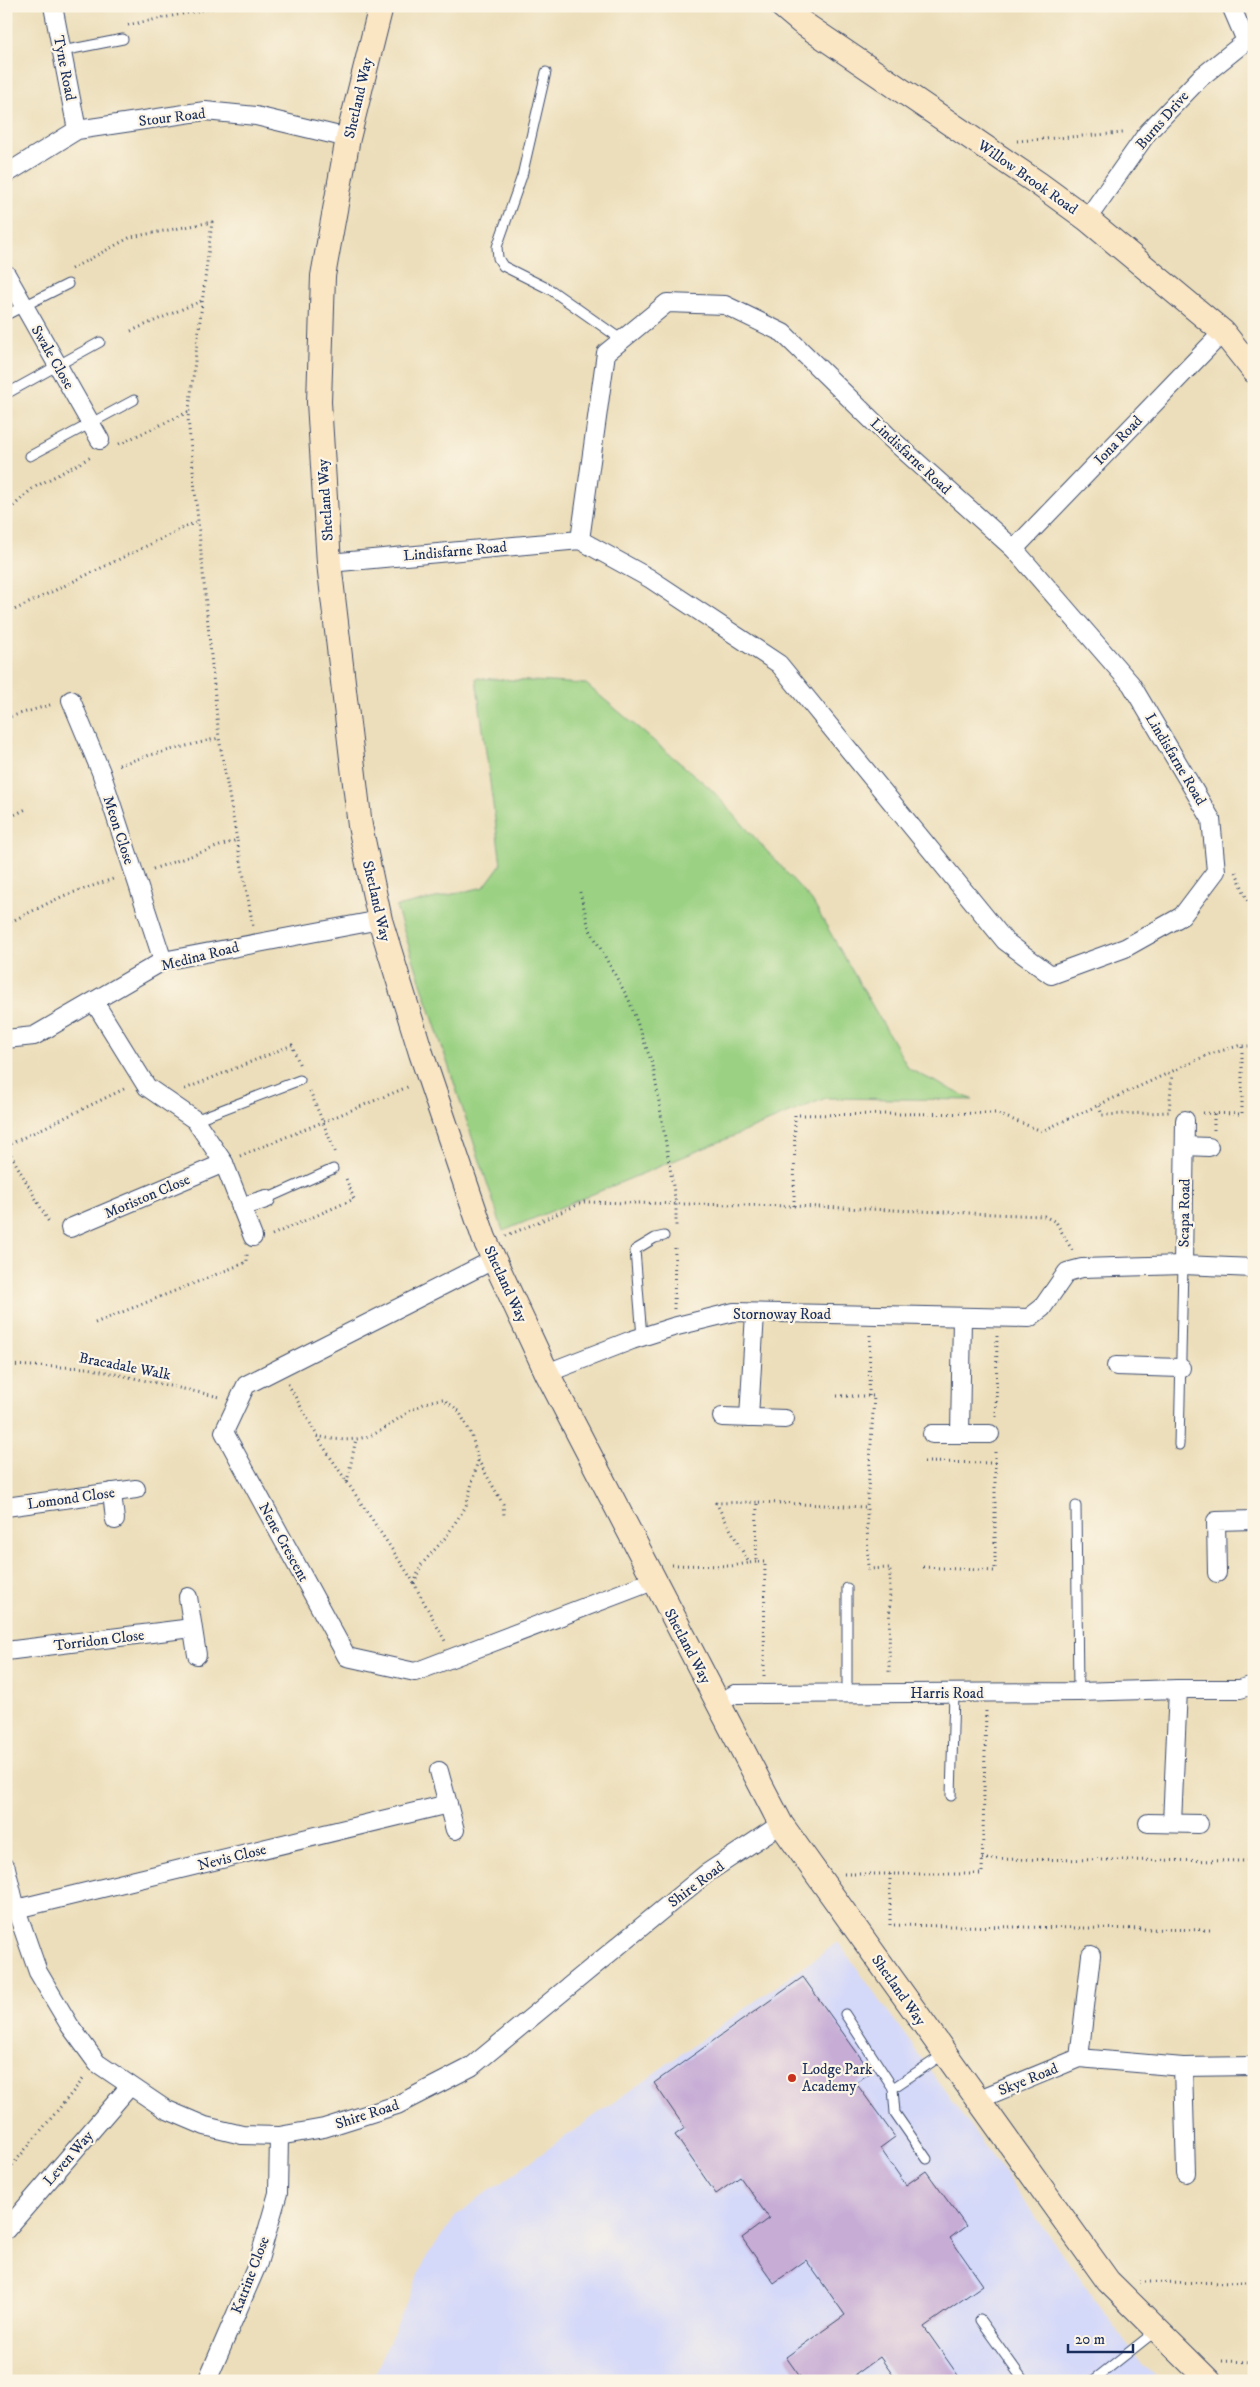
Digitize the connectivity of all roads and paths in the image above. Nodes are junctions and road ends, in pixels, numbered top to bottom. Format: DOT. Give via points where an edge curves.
graph roads {
  1 [pos="53,6"];
  2 [pos="222,6"];
  3 [pos="381,6"];
  4 [pos="782,6"];
  5 [pos="1232,6"];
  6 [pos="123,39"];
  7 [pos="1250,39"];
  8 [pos="62,51"];
  9 [pos="546,72"];
  10 [pos="78,130"];
  11 [pos="1148,132"];
  12 [pos="348,138"];
  13 [pos="981,144"];
  14 [pos="6,174"];
  15 [pos="1087,218"];
  16 [pos="68,271"];
  17 [pos="6,274"];
  18 [pos="68,284"];
  19 [pos="202,300"];
  20 [pos="24,305"];
  21 [pos="6,315"];
  22 [pos="131,331"];
  23 [pos="1222,332"];
  24 [pos="622,340"];
  25 [pos="100,342"];
  26 [pos="58,364"];
  27 [pos="1254,371"];
  28 [pos="6,394"];
  29 [pos="134,400"];
  30 [pos="90,423"];
  31 [pos="100,440"];
  32 [pos="30,456"];
  33 [pos="196,522"];
  34 [pos="580,540"];
  35 [pos="1014,549"];
  36 [pos="329,563"];
  37 [pos="6,614"];
  38 [pos="71,700"];
  39 [pos="6,718"];
  40 [pos="219,738"];
  41 [pos="101,772"];
  42 [pos="28,808"];
  43 [pos="6,819"];
  44 [pos="237,840"];
  45 [pos="134,875"];
  46 [pos="580,892"];
  47 [pos="380,920"];
  48 [pos="6,924"];
  49 [pos="257,943"];
  50 [pos="163,961"];
  51 [pos="95,1002"];
  52 [pos="6,1039"];
  53 [pos="1242,1046"];
  54 [pos="1254,1046"];
  55 [pos="301,1068"];
  56 [pos="1172,1074"];
  57 [pos="429,1078"];
  58 [pos="143,1080"];
  59 [pos="300,1080"];
  60 [pos="308,1086"];
  61 [pos="162,1098"];
  62 [pos="1099,1106"];
  63 [pos="1169,1112"];
  64 [pos="1185,1115"];
  65 [pos="195,1120"];
  66 [pos="323,1122"];
  67 [pos="6,1146"];
  68 [pos="1185,1146"];
  69 [pos="1209,1147"];
  70 [pos="338,1158"];
  71 [pos="224,1163"];
  72 [pos="333,1169"];
  73 [pos="344,1174"];
  74 [pos="266,1199"];
  75 [pos="676,1204"];
  76 [pos="794,1206"];
  77 [pos="241,1207"];
  78 [pos="70,1228"];
  79 [pos="676,1233"];
  80 [pos="664,1236"];
  81 [pos="253,1237"];
  82 [pos="675,1242"];
  83 [pos="490,1252"];
  84 [pos="1183,1264"];
  85 [pos="1082,1268"];
  86 [pos="1254,1268"];
  87 [pos="755,1312"];
  88 [pos="870,1315"];
  89 [pos="962,1317"];
  90 [pos="998,1317"];
  91 [pos="95,1323"];
  92 [pos="673,1327"];
  93 [pos="642,1337"];
  94 [pos="6,1365"];
  95 [pos="1116,1366"];
  96 [pos="280,1368"];
  97 [pos="1181,1368"];
  98 [pos="547,1373"];
  99 [pos="837,1396"];
  100 [pos="869,1396"];
  101 [pos="238,1401"];
  102 [pos="722,1418"];
  103 [pos="749,1418"];
  104 [pos="785,1419"];
  105 [pos="932,1434"];
  106 [pos="960,1434"];
  107 [pos="994,1434"];
  108 [pos="317,1436"];
  109 [pos="356,1439"];
  110 [pos="1179,1445"];
  111 [pos="478,1460"];
  112 [pos="924,1462"];
  113 [pos="995,1463"];
  114 [pos="347,1483"];
  115 [pos="136,1489"];
  116 [pos="112,1492"];
  117 [pos="757,1502"];
  118 [pos="1076,1506"];
  119 [pos="6,1507"];
  120 [pos="867,1508"];
  121 [pos="504,1516"];
  122 [pos="115,1520"];
  123 [pos="1254,1520"];
  124 [pos="756,1562"];
  125 [pos="748,1563"];
  126 [pos="923,1567"];
  127 [pos="1217,1573"];
  128 [pos="651,1576"];
  129 [pos="414,1584"];
  130 [pos="847,1588"];
  131 [pos="188,1597"];
  132 [pos="192,1628"];
  133 [pos="6,1651"];
  134 [pos="197,1655"];
  135 [pos="453,1657"];
  136 [pos="1254,1685"];
  137 [pos="1178,1689"];
  138 [pos="1078,1692"];
  139 [pos="889,1693"];
  140 [pos="954,1693"];
  141 [pos="986,1693"];
  142 [pos="763,1694"];
  143 [pos="848,1694"];
  144 [pos="719,1703"];
  145 [pos="439,1771"];
  146 [pos="951,1796"];
  147 [pos="448,1804"];
  148 [pos="1148,1823"];
  149 [pos="781,1824"];
  150 [pos="1172,1824"];
  151 [pos="1199,1824"];
  152 [pos="455,1830"];
  153 [pos="982,1859"];
  154 [pos="1254,1861"];
  155 [pos="6,1868"];
  156 [pos="816,1874"];
  157 [pos="890,1874"];
  158 [pos="16,1909"];
  159 [pos="1210,1930"];
  160 [pos="1091,1955"];
  161 [pos="845,2014"];
  162 [pos="944,2054"];
  163 [pos="1079,2058"];
  164 [pos="97,2063"];
  165 [pos="1254,2066"];
  166 [pos="1183,2067"];
  167 [pos="130,2086"];
  168 [pos="893,2088"];
  169 [pos="977,2100"];
  170 [pos="279,2136"];
  171 [pos="928,2159"];
  172 [pos="1186,2173"];
  173 [pos="6,2174"];
  174 [pos="6,2230"];
  175 [pos="1254,2283"];
  176 [pos="1120,2293"];
  177 [pos="980,2320"];
  178 [pos="1157,2330"];
  179 [pos="1094,2380"];
  180 [pos="207,2381"];
  181 [pos="1024,2381"];
  182 [pos="1209,2381"];
  1 -- 8 [label="street, Tyne Road"];
  2 -- 6 [label="path" via="123,26"];
  3 -- 12 [label="street, Shetland Way"];
  4 -- 13 [label="street, Willow Brook Road"];
  5 -- 7 [label="street"];
  6 -- 8 [label="lane"];
  7 -- 11 [label="street, Burns Drive" via="1200,78"];
  8 -- 10 [label="street, Tyne Road"];
  9 -- 24 [label="lane" via="522,176 498,247 498,258 503,266 551,290"];
  10 -- 12 [label="street, Stour Road" via="205,111 256,116"];
  10 -- 14 [label="street, Stour Road"];
  11 -- 13 [label="path"];
  11 -- 15 [label="street, Burns Drive"];
  12 -- 36 [label="street, Shetland Way" via="323,276 318,402"];
  13 -- 15 [label="street, Willow Brook Road"];
  15 -- 23 [label="street, Willow Brook Road"];
  16 -- 19 [label="path" via="132,237 212,222"];
  17 -- 20 [label="street, Swale Close"];
  18 -- 20 [label="lane"];
  19 -- 22 [label="path"];
  19 -- 33 [label="path" via="188,418"];
  20 -- 21 [label="lane"];
  20 -- 26 [label="street, Swale Close"];
  23 -- 27 [label="street, Willow Brook Road"];
  23 -- 35 [label="street, Iona Road"];
  24 -- 34 [label="street, Lindisfarne Road" via="606,353"];
  24 -- 35 [label="street, Lindisfarne Road" via="667,303 725,305 783,333 888,436"];
  25 -- 26 [label="lane"];
  26 -- 28 [label="lane"];
  26 -- 30 [label="street, Swale Close"];
  29 -- 30 [label="lane"];
  30 -- 31 [label="street, Swale Close"];
  30 -- 32 [label="lane"];
  33 -- 37 [label="path"];
  33 -- 40 [label="path"];
  34 -- 35 [label="street, Lindisfarne Road" via="649,578 779,664 1006,941 1051,975 1125,948 1182,916 1216,871 1212,819 1131,684"];
  34 -- 36 [label="street, Lindisfarne Road"];
  36 -- 47 [label="street, Shetland Way" via="360,826"];
  38 -- 39 [label="path"];
  38 -- 41 [label="street, Meon Close"];
  40 -- 41 [label="path" via="150,755"];
  40 -- 44 [label="path"];
  41 -- 45 [label="street, Meon Close"];
  42 -- 43 [label="path"];
  44 -- 45 [label="path"];
  44 -- 49 [label="path"];
  45 -- 48 [label="path" via="63,896"];
  45 -- 50 [label="street, Meon Close"];
  46 -- 75 [label="path" via="589,928 629,1000 653,1066"];
  47 -- 49 [label="street, Medina Road"];
  47 -- 57 [label="street, Shetland Way"];
  49 -- 50 [label="street, Medina Road"];
  50 -- 51 [label="street, Medina Road"];
  51 -- 52 [label="street, Medina Road" via="34,1036"];
  51 -- 58 [label="street"];
  53 -- 54 [label="path"];
  53 -- 62 [label="path" via="1210,1054"];
  53 -- 64 [label="path" via="1242,1114"];
  55 -- 61 [label="path" via="292,1045"];
  56 -- 63 [label="path"];
  57 -- 66 [label="path"];
  57 -- 83 [label="street, Shetland Way"];
  58 -- 61 [label="street"];
  58 -- 67 [label="path"];
  59 -- 65 [label="lane"];
  60 -- 66 [label="path"];
  61 -- 65 [label="street"];
  62 -- 63 [label="path" via="1102,1115"];
  62 -- 76 [label="path" via="1042,1131 995,1113 795,1115"];
  63 -- 64 [label="path"];
  64 -- 68 [label="street, Scapa Road"];
  65 -- 71 [label="street"];
  66 -- 70 [label="path"];
  66 -- 71 [label="path"];
  67 -- 78 [label="path" via="55,1233"];
  68 -- 69 [label="street"];
  68 -- 84 [label="street, Scapa Road"];
  71 -- 77 [label="street"];
  71 -- 78 [label="street, Moriston Close"];
  72 -- 74 [label="lane"];
  73 -- 81 [label="path" via="354,1199 260,1240"];
  74 -- 77 [label="street"];
  75 -- 76 [label="path"];
  75 -- 79 [label="path"];
  75 -- 83 [label="path" via="584,1202"];
  76 -- 85 [label="path" via="1044,1216 1056,1222"];
  77 -- 81 [label="street"];
  80 -- 93 [label="lane" via="635,1250"];
  81 -- 91 [label="path" via="246,1249 247,1262"];
  82 -- 92 [label="path"];
  83 -- 96 [label="street, Nene Crescent"];
  83 -- 98 [label="street, Shetland Way"];
  84 -- 85 [label="street"];
  84 -- 86 [label="street, Scapa Road"];
  84 -- 97 [label="lane"];
  85 -- 90 [label="street, Stornoway Road" via="1067,1272 1042,1308 1029,1318"];
  87 -- 88 [label="street, Stornoway Road"];
  87 -- 92 [label="street, Stornoway Road" via="734,1312"];
  87 -- 103 [label="street"];
  88 -- 89 [label="street, Stornoway Road"];
  88 -- 100 [label="path"];
  89 -- 90 [label="street, Stornoway Road"];
  89 -- 106 [label="street"];
  90 -- 107 [label="path"];
  92 -- 93 [label="street, Stornoway Road"];
  93 -- 98 [label="street, Stornoway Road"];
  94 -- 101 [label="path, Bracadale Walk" via="88,1368"];
  95 -- 97 [label="street"];
  96 -- 101 [label="street, Nene Crescent" via="246,1385"];
  96 -- 108 [label="path"];
  97 -- 110 [label="lane"];
  98 -- 128 [label="street, Shetland Way"];
  99 -- 100 [label="path"];
  100 -- 120 [label="path" via="874,1396"];
  101 -- 135 [label="street, Nene Crescent" via="224,1432 347,1657 415,1672"];
  102 -- 103 [label="street"];
  103 -- 104 [label="street"];
  105 -- 106 [label="street"];
  106 -- 107 [label="street"];
  107 -- 113 [label="path"];
  108 -- 109 [label="path" via="334,1440"];
  108 -- 114 [label="path"];
  109 -- 111 [label="path" via="376,1433 411,1410 443,1399 459,1411 472,1436"];
  109 -- 114 [label="path"];
  111 -- 121 [label="path" via="503,1504"];
  111 -- 129 [label="path" via="466,1506 446,1537 421,1565"];
  112 -- 113 [label="path"];
  113 -- 126 [label="path" via="995,1571"];
  114 -- 129 [label="path"];
  115 -- 116 [label="street, Lomond Close"];
  116 -- 119 [label="street, Lomond Close"];
  116 -- 122 [label="street"];
  117 -- 120 [label="path"];
  117 -- 124 [label="path"];
  117 -- 125 [label="path" via="716,1503"];
  118 -- 138 [label="lane"];
  120 -- 139 [label="path" via="868,1569 890,1568"];
  123 -- 127 [label="street" via="1216,1521"];
  124 -- 125 [label="path"];
  124 -- 142 [label="path" via="765,1562"];
  125 -- 128 [label="path" via="732,1566 662,1564"];
  128 -- 135 [label="street, Nene Crescent"];
  128 -- 144 [label="street, Shetland Way"];
  129 -- 135 [label="path"];
  130 -- 143 [label="lane"];
  131 -- 132 [label="street"];
  132 -- 133 [label="street, Torridon Close"];
  132 -- 134 [label="street"];
  136 -- 137 [label="street, Harris Road" via="1240,1689"];
  137 -- 138 [label="street, Harris Road"];
  137 -- 150 [label="street"];
  138 -- 141 [label="street, Harris Road"];
  139 -- 140 [label="street, Harris Road"];
  139 -- 143 [label="street, Harris Road"];
  140 -- 141 [label="street, Harris Road"];
  140 -- 146 [label="lane"];
  141 -- 153 [label="path"];
  142 -- 143 [label="street, Harris Road"];
  142 -- 144 [label="street, Harris Road" via="735,1694"];
  144 -- 149 [label="street, Shetland Way"];
  145 -- 147 [label="street"];
  147 -- 152 [label="street"];
  147 -- 158 [label="street, Nevis Close"];
  148 -- 150 [label="street"];
  149 -- 156 [label="street, Shetland Way"];
  149 -- 170 [label="street, Shire Road" via="707,1873 471,2067 397,2105 324,2128"];
  150 -- 151 [label="street"];
  153 -- 154 [label="path"];
  153 -- 157 [label="path" via="982,1874"];
  155 -- 158 [label="street, Shire Road"];
  156 -- 157 [label="path"];
  156 -- 162 [label="street, Shetland Way"];
  157 -- 159 [label="path" via="890,1925"];
  158 -- 164 [label="street, Shire Road" via="38,1972 70,2026"];
  160 -- 163 [label="street"];
  161 -- 168 [label="lane"];
  162 -- 168 [label="lane"];
  162 -- 169 [label="street, Shetland Way"];
  163 -- 166 [label="street, Skye Road"];
  163 -- 169 [label="street, Skye Road"];
  164 -- 167 [label="street, Shire Road"];
  164 -- 173 [label="path"];
  165 -- 166 [label="street, Skye Road"];
  166 -- 172 [label="street"];
  167 -- 170 [label="street, Shire Road" via="165,2109 204,2126 242,2135"];
  167 -- 174 [label="street, Leven Way"];
  168 -- 171 [label="lane" via="895,2113"];
  169 -- 176 [label="street, Shetland Way"];
  170 -- 180 [label="street, Katrine Close" via="278,2193 258,2263"];
  175 -- 176 [label="path" via="1141,2281"];
  176 -- 178 [label="street, Shetland Way"];
  177 -- 181 [label="lane"];
  178 -- 179 [label="lane"];
  178 -- 182 [label="street, Shetland Way"];
}
